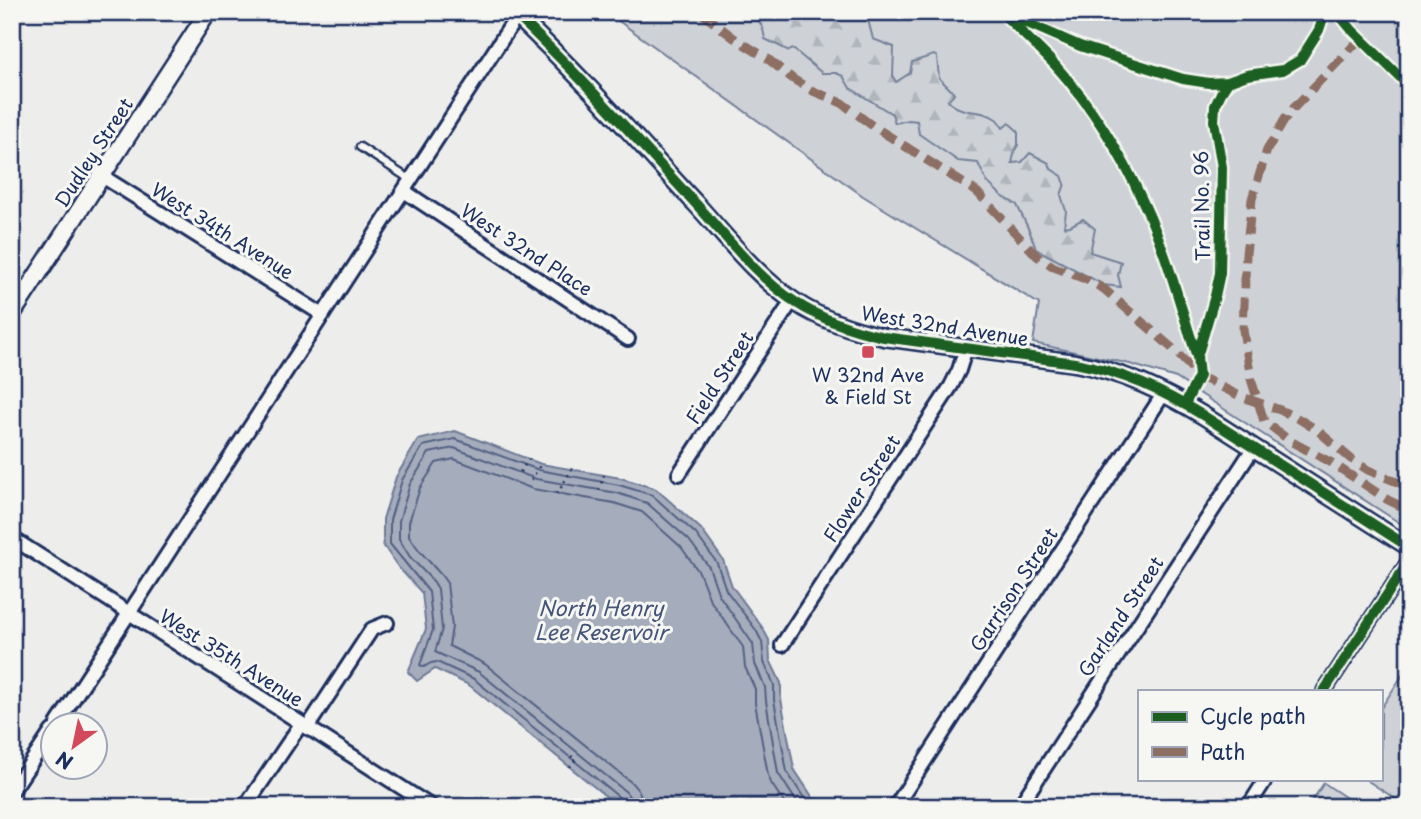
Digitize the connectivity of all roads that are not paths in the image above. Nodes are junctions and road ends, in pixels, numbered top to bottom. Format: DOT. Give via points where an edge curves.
graph roads {
  1 [pos="208,12"];
  2 [pos="515,14"];
  3 [pos="360,147"];
  4 [pos="102,176"];
  5 [pos="407,186"];
  6 [pos="792,301"];
  7 [pos="12,314"];
  8 [pos="323,315"];
  9 [pos="628,339"];
  10 [pos="966,348"];
  11 [pos="1164,393"];
  12 [pos="1254,447"];
  13 [pos="678,474"];
  14 [pos="12,538"];
  15 [pos="1409,547"];
  16 [pos="1409,561"];
  17 [pos="130,615"];
  18 [pos="387,623"];
  19 [pos="782,645"];
  20 [pos="1325,690"];
  21 [pos="66,710"];
  22 [pos="304,726"];
  23 [pos="38,752"];
  24 [pos="1265,780"];
  25 [pos="12,792"];
  26 [pos="245,807"];
  27 [pos="432,807"];
  28 [pos="895,807"];
  29 [pos="1019,807"];
  30 [pos="1248,807"];
  1 -- 4 [label="street, Dudley Street"];
  2 -- 5 [label="street"];
  2 -- 6 [label="street, West 32nd Avenue" via="745,258"];
  3 -- 5 [label="lane"];
  4 -- 7 [label="street, Dudley Street"];
  4 -- 8 [label="street, West 34th Avenue"];
  5 -- 8 [label="street"];
  5 -- 9 [label="street, West 32nd Place"];
  6 -- 10 [label="street, West 32nd Avenue" via="853,330"];
  6 -- 13 [label="street, Field Street"];
  8 -- 17 [label="street"];
  10 -- 11 [label="street, West 32nd Avenue" via="1097,367"];
  10 -- 19 [label="street, Flower Street" via="951,386"];
  11 -- 12 [label="street, West 32nd Avenue"];
  11 -- 28 [label="street, Garrison Street"];
  12 -- 15 [label="street, West 32nd Avenue"];
  12 -- 29 [label="street, Garland Street"];
  14 -- 17 [label="street, West 35th Avenue"];
  16 -- 20 [label="street"];
  17 -- 21 [label="street"];
  17 -- 22 [label="street, West 35th Avenue"];
  18 -- 22 [label="street" via="372,629"];
  22 -- 26 [label="street"];
  22 -- 27 [label="street, West 35th Avenue"];
  23 -- 25 [label="street"];
  24 -- 30 [label="street"];
}
